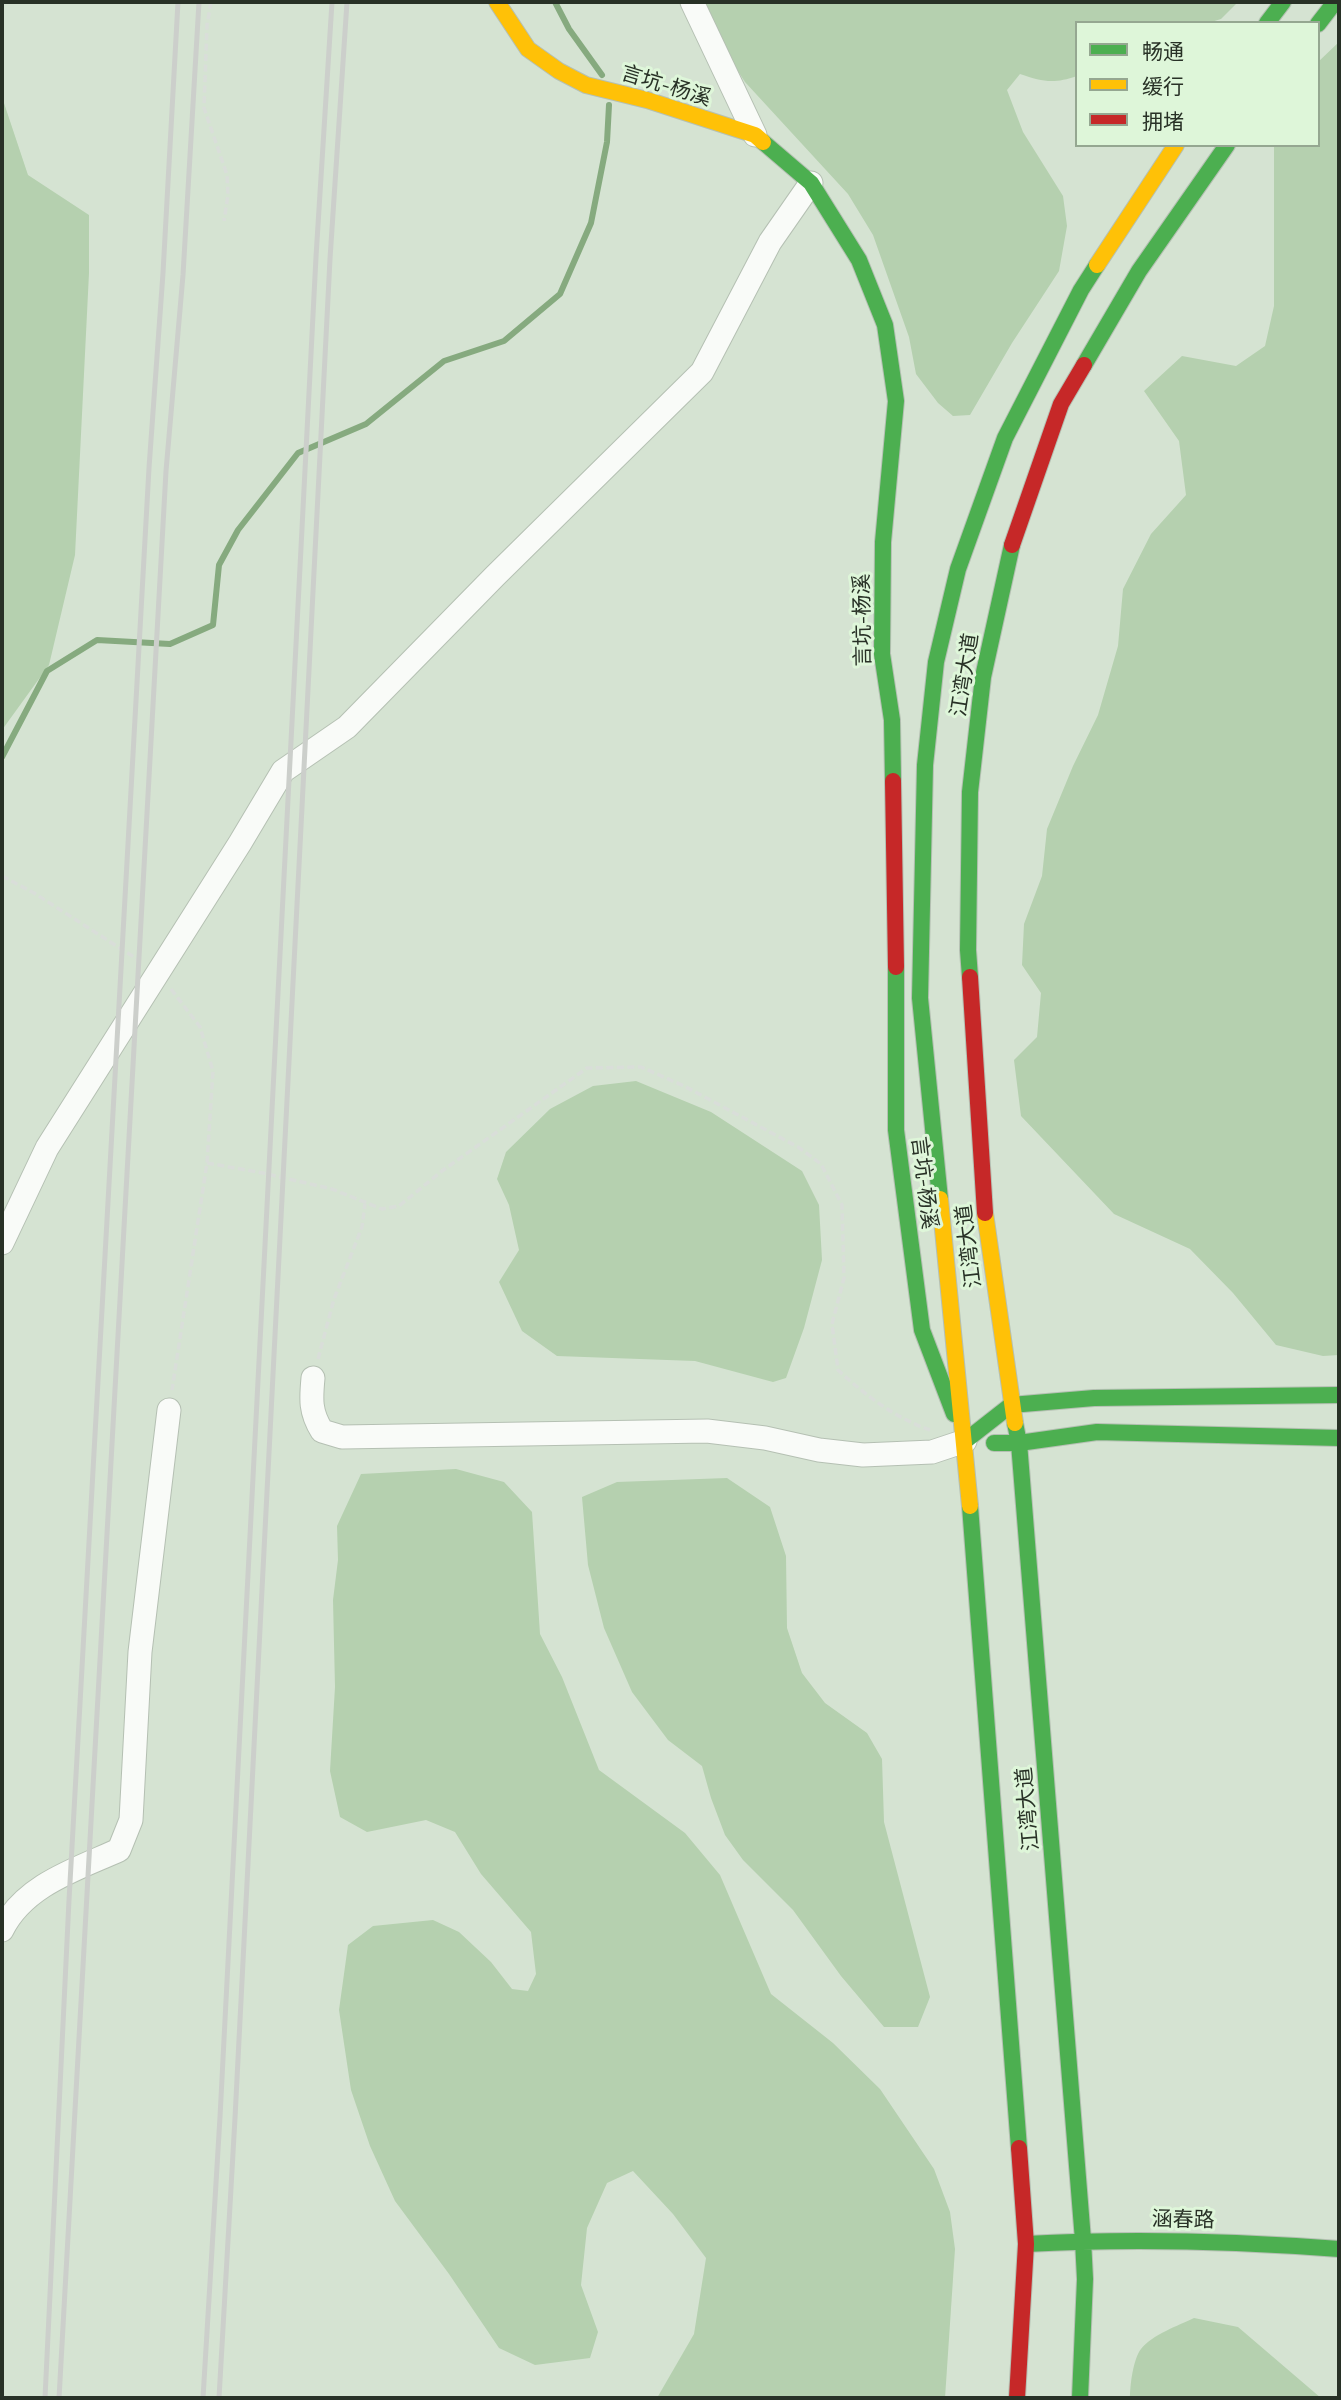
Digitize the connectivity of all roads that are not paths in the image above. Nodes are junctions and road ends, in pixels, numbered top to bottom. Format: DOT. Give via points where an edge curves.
graph roads {
  1 [pos="497,2"];
  2 [pos="692,2"];
  3 [pos="1283,2"];
  4 [pos="1335,2"];
  5 [pos="1269,21"];
  6 [pos="1320,21"];
  7 [pos="755,135"];
  8 [pos="1175,147"];
  9 [pos="1226,147"];
  10 [pos="811,183"];
  11 [pos="2,1243"];
  12 [pos="313,1378"];
  13 [pos="1339,1395"];
  14 [pos="1011,1405"];
  15 [pos="169,1410"];
  16 [pos="1339,1437"];
  17 [pos="965,1441"];
  18 [pos="1019,1443"];
  19 [pos="2,1930"];
  20 [pos="1083,2240"];
  21 [pos="1026,2244"];
  22 [pos="1339,2249"];
  23 [pos="1017,2398"];
  24 [pos="1080,2398"];
  1 -- 7 [label="main road, 言坑-杨溪" via="528,49 586,85"];
  2 -- 7 [label="street"];
  3 -- 5 [label="main road"];
  4 -- 6 [label="main road"];
  7 -- 10 [label="main road, 言坑-杨溪"];
  8 -- 17 [label="main road, 江湾大道" via="1081,290 1005,438 958,569 936,662 925,765 920,998"];
  9 -- 14 [label="main road, 江湾大道" via="1139,271 1061,404 1012,544 983,677 970,792 968,950 986,1222"];
  10 -- 11 [label="street" via="770,242 702,372 348,727 283,771 47,1149"];
  10 -- 17 [label="main road, 言坑-杨溪" via="859,260 885,325 895,401 884,542 882,654 892,720 896,1130 922,1331"];
  12 -- 17 [label="street" via="310,1400 315,1421 321,1431 342,1437 707,1431 863,1455 932,1452"];
  13 -- 14 [label="main road" via="1094,1398"];
  14 -- 17 [label="main road"];
  14 -- 18 [label="main road, 江湾大道"];
  15 -- 19 [label="street" via="141,1653 131,1820 119,1850 46,1883 9,1916"];
  16 -- 18 [label="main road" via="1097,1433"];
  17 -- 18 [label="main road"];
  17 -- 21 [label="main road, 江湾大道"];
  18 -- 20 [label="main road, 江湾大道"];
  20 -- 21 [label="main road, 涵春路"];
  20 -- 22 [label="main road, 涵春路" via="1250,2242"];
  20 -- 24 [label="main road, 江湾大道"];
  21 -- 23 [label="main road, 江湾大道"];
}
